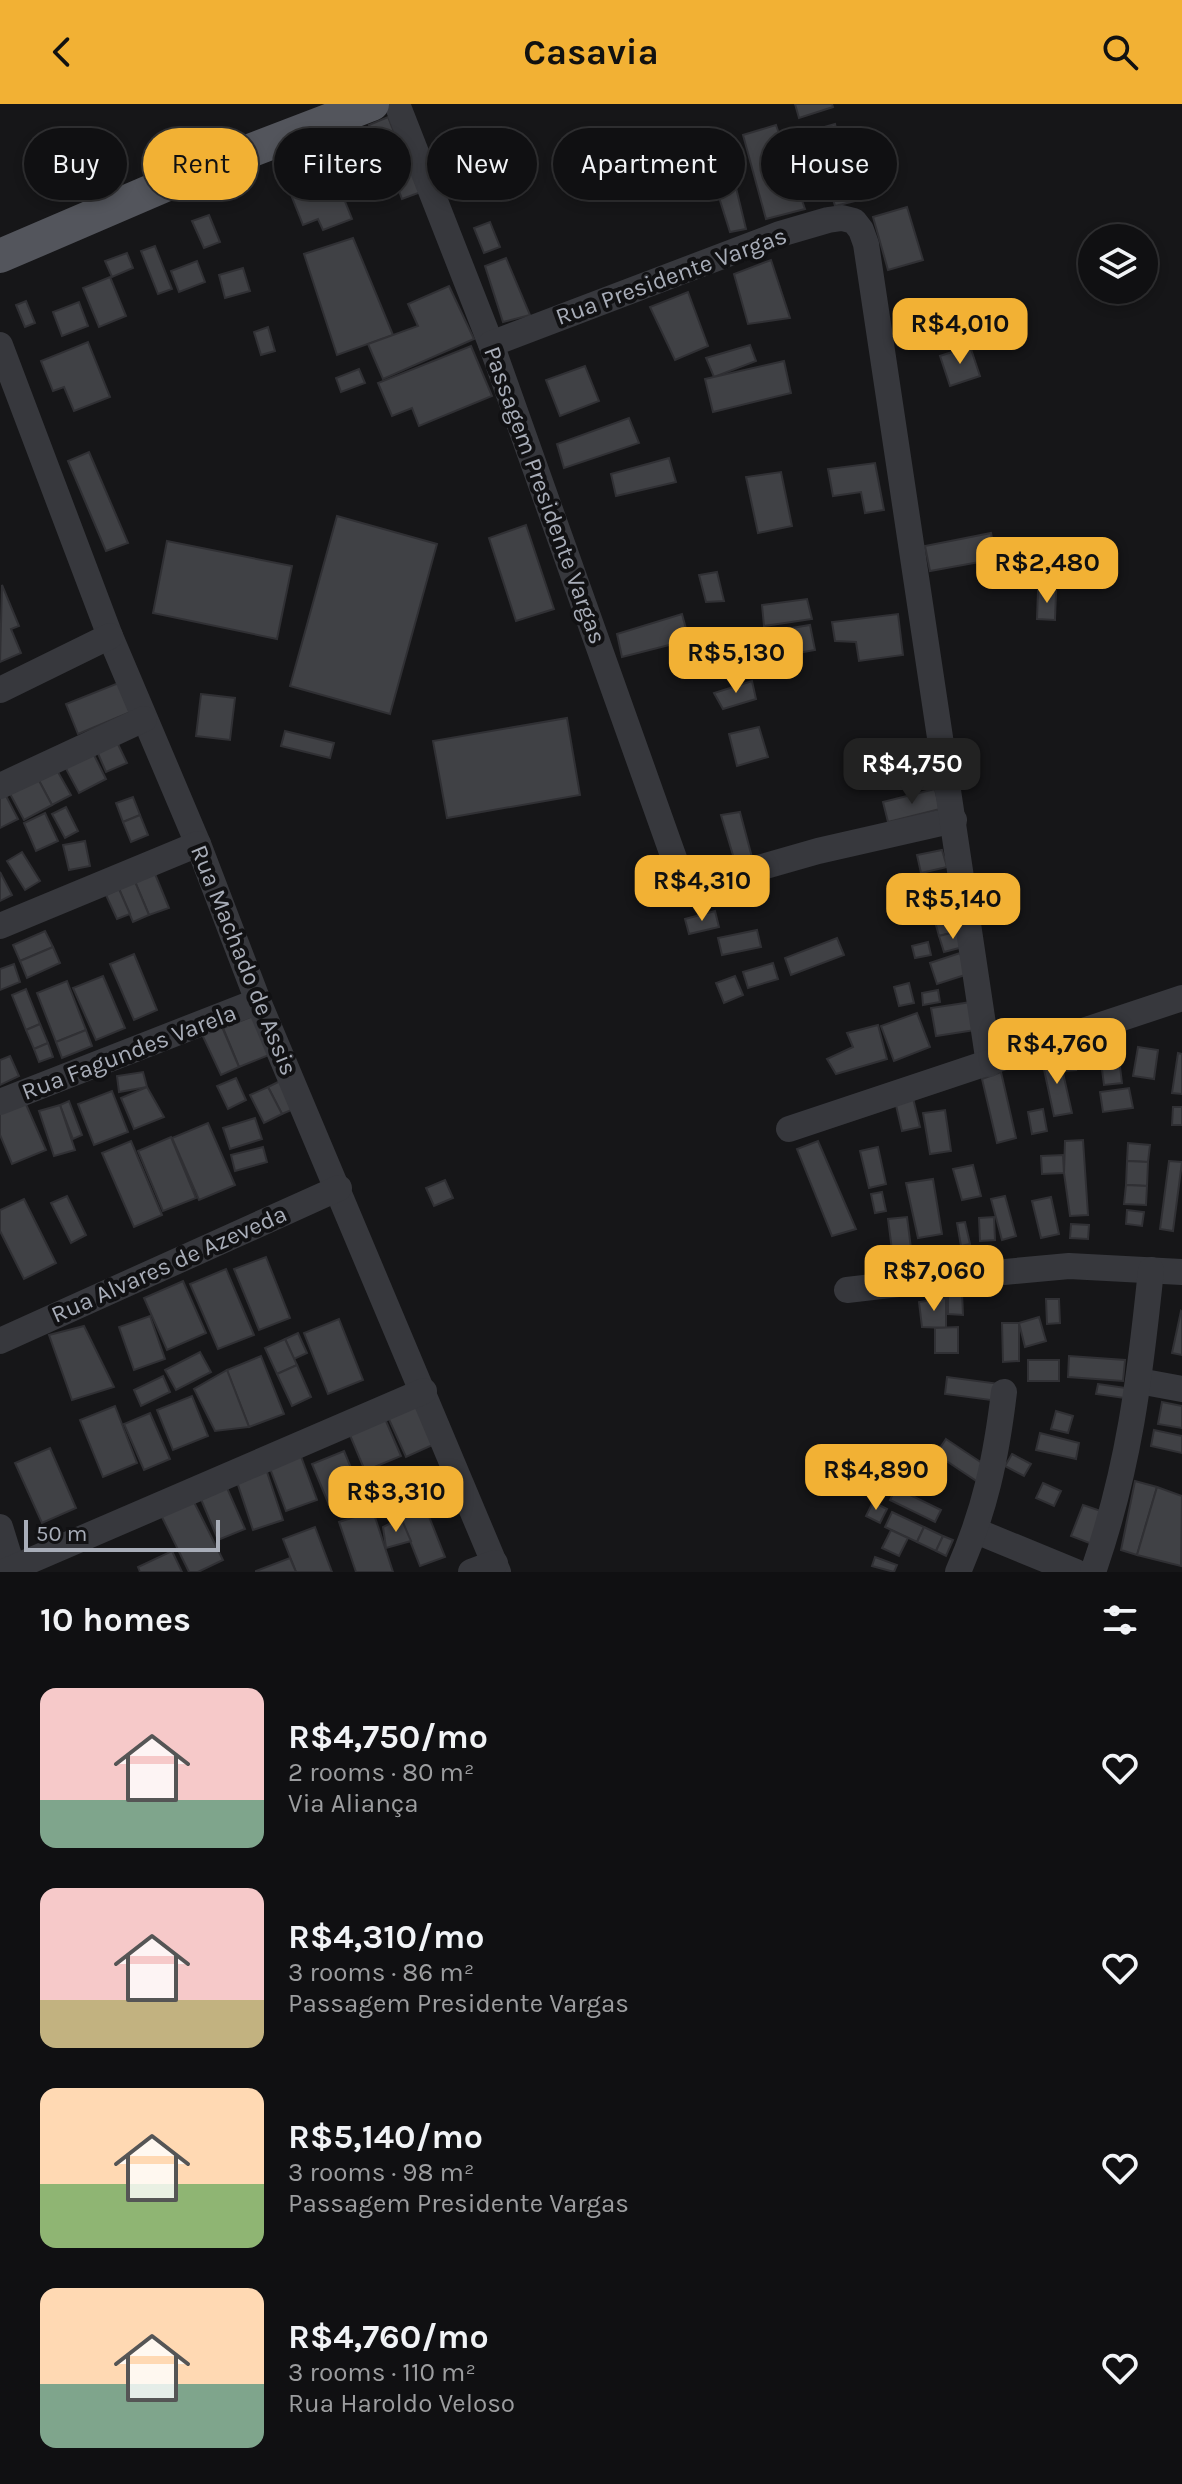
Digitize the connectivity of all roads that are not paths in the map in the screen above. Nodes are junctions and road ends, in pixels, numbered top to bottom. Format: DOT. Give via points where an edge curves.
graph roads {
  1 [pos="374,105"];
  2 [pos="0,256"];
  3 [pos="491,344"];
  4 [pos="0,345"];
  5 [pos="110,636"];
  6 [pos="0,690"];
  7 [pos="144,719"];
  8 [pos="0,786"];
  9 [pos="954,820"];
  10 [pos="198,844"];
  11 [pos="0,926"];
  12 [pos="1182,998"];
  13 [pos="258,1001"];
  14 [pos="989,1064"];
  15 [pos="0,1102"];
  16 [pos="789,1129"];
  17 [pos="339,1188"];
  18 [pos="1151,1270"];
  19 [pos="1182,1272"];
  20 [pos="847,1290"];
  21 [pos="0,1341"];
  22 [pos="1139,1381"];
  23 [pos="1182,1389"];
  24 [pos="424,1391"];
  25 [pos="1004,1392"];
  26 [pos="0,1527"];
  27 [pos="976,1531"];
  28 [pos="488,1569"];
  29 [pos="10,1571"];
  30 [pos="958,1572"];
  31 [pos="1076,1572"];
  32 [pos="1093,1572"];
  1 -- 2 [label="main road" via="205,168"];
  1 -- 3 [label="street, Passagem Presidente Vargas"];
  3 -- 9 [label="street, Passagem Presidente Vargas" via="685,889"];
  3 -- 9 [label="street, Rua Presidente Vargas" via="780,234 842,218 854,221 866,244"];
  4 -- 5 [label="street, Rua Machado de Assis"];
  5 -- 6 [label="street"];
  5 -- 7 [label="street, Rua Machado de Assis"];
  7 -- 8 [label="street"];
  7 -- 10 [label="street, Rua Machado de Assis"];
  9 -- 14 [label="street"];
  10 -- 11 [label="street"];
  10 -- 13 [label="street, Rua Machado de Assis"];
  12 -- 14 [label="street"];
  13 -- 15 [label="street, Rua Fagundes Varela"];
  13 -- 17 [label="street, Rua Machado de Assis"];
  14 -- 16 [label="street"];
  17 -- 21 [label="street, Rua Alvares de Azeveda"];
  17 -- 24 [label="street, Rua Machado de Assis"];
  18 -- 19 [label="street"];
  18 -- 20 [label="street" via="1069,1266"];
  18 -- 22 [label="street"];
  22 -- 23 [label="street"];
  22 -- 32 [label="street" via="1112,1518"];
  24 -- 28 [label="street, Rua Machado de Assis"];
  24 -- 29 [label="street"];
  25 -- 27 [label="street" via="997,1454"];
  26 -- 29 [label="street"];
  27 -- 30 [label="street"];
  27 -- 31 [label="street"];
}
